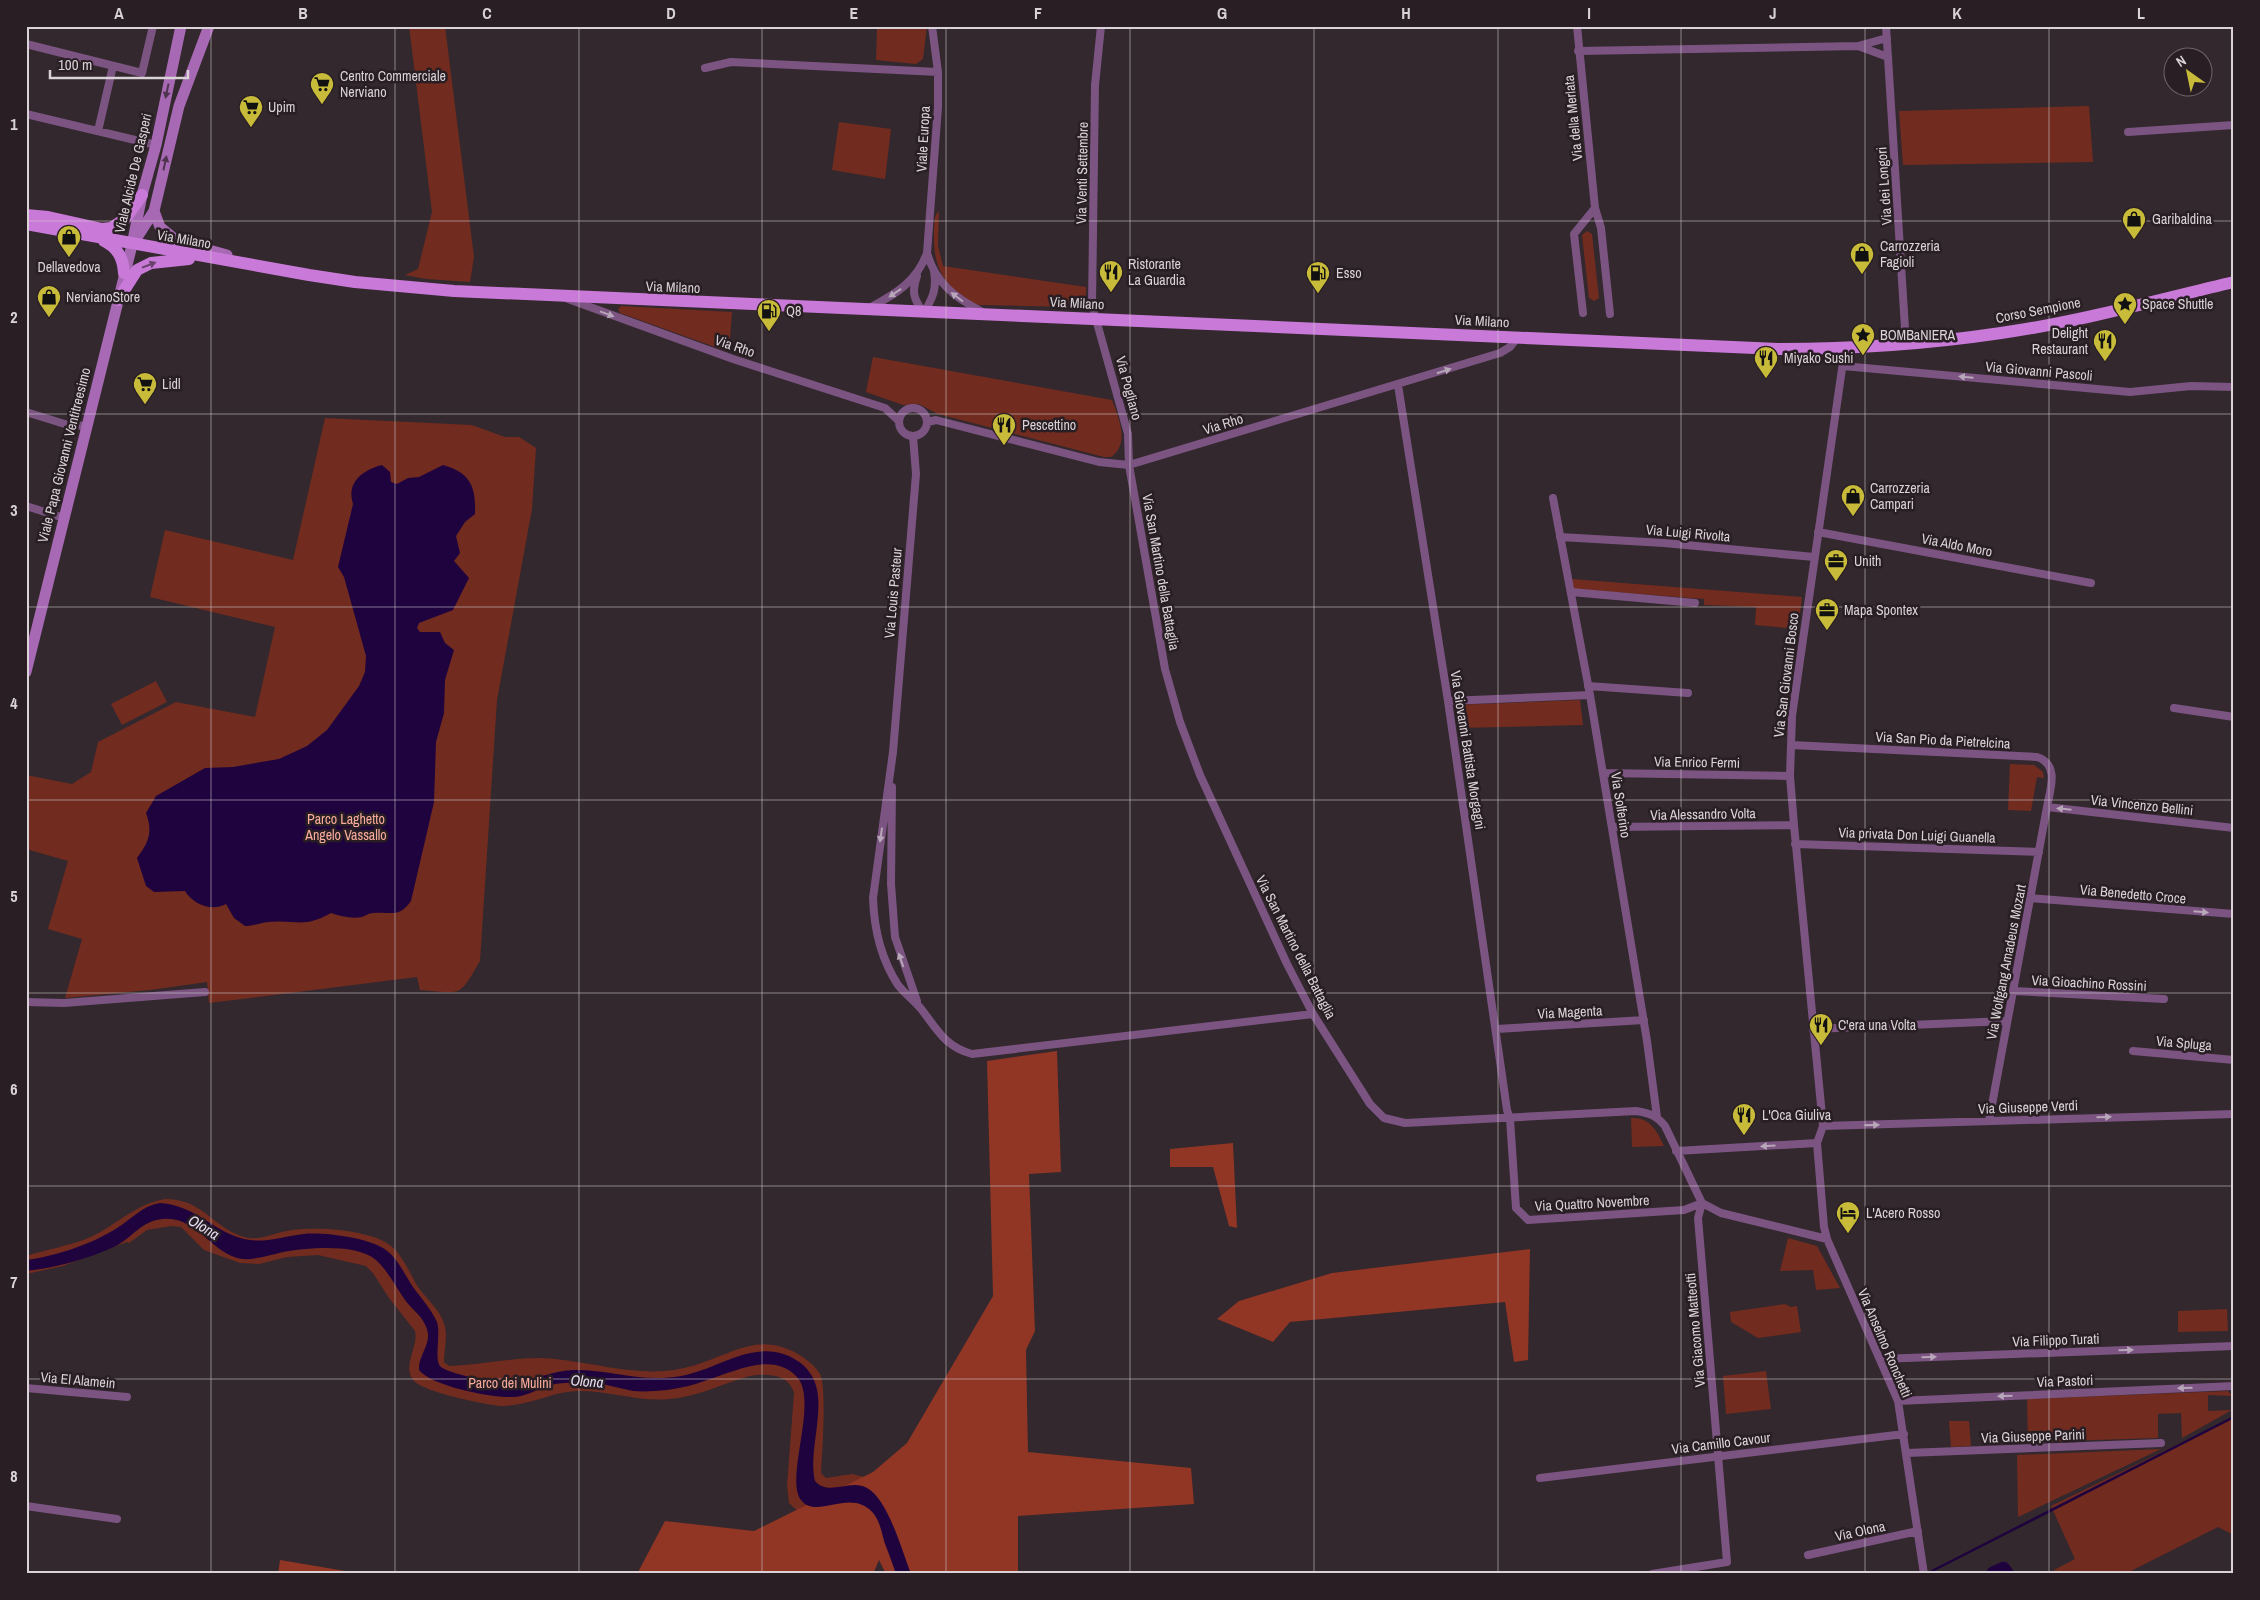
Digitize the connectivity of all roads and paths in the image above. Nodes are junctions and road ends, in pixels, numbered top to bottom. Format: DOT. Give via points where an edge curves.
graph roads {
  1 [pos="153,26"];
  2 [pos="181,26"];
  3 [pos="209,26"];
  4 [pos="932,26"];
  5 [pos="1101,26"];
  6 [pos="1576,26"];
  7 [pos="1886,26"];
  8 [pos="1887,38"];
  9 [pos="27,45"];
  10 [pos="1858,46"];
  11 [pos="1578,51"];
  12 [pos="1888,57"];
  13 [pos="113,66"];
  14 [pos="705,68"];
  15 [pos="938,72"];
  16 [pos="26,114"];
  17 [pos="2234,125"];
  18 [pos="98,132"];
  19 [pos="2128,132"];
  20 [pos="156,145"];
  21 [pos="142,195"];
  22 [pos="1595,208"];
  23 [pos="154,211"];
  24 [pos="26,217"];
  25 [pos="26,224"];
  26 [pos="56,229"];
  27 [pos="95,237"];
  28 [pos="132,245"];
  29 [pos="927,253"];
  30 [pos="203,257"];
  31 [pos="920,270"];
  32 [pos="934,271"];
  33 [pos="124,273"];
  34 [pos="309,275"];
  35 [pos="2234,282"];
  36 [pos="561,297"];
  37 [pos="118,300"];
  38 [pos="866,310"];
  39 [pos="924,313"];
  40 [pos="1583,313"];
  41 [pos="988,314"];
  42 [pos="1610,314"];
  43 [pos="1096,319"];
  44 [pos="1517,338"];
  45 [pos="1906,344"];
  46 [pos="1845,348"];
  47 [pos="1843,366"];
  48 [pos="1398,385"];
  49 [pos="2234,387"];
  50 [pos="26,412"];
  51 [pos="899,421"];
  52 [pos="928,422"];
  53 [pos="85,431"];
  54 [pos="912,436"];
  55 [pos="1129,465"];
  56 [pos="1553,498"];
  57 [pos="26,506"];
  58 [pos="64,518"];
  59 [pos="1818,532"];
  60 [pos="1560,537"];
  61 [pos="1814,557"];
  62 [pos="2091,583"];
  63 [pos="1571,592"];
  64 [pos="1695,603"];
  65 [pos="27,666"];
  66 [pos="1588,686"];
  67 [pos="1688,693"];
  68 [pos="1590,695"];
  69 [pos="1448,701"];
  70 [pos="2174,708"];
  71 [pos="2234,717"];
  72 [pos="1791,745"];
  73 [pos="893,752"];
  74 [pos="1603,773"];
  75 [pos="1790,776"];
  76 [pos="2047,807"];
  77 [pos="1794,825"];
  78 [pos="1612,827"];
  79 [pos="2234,828"];
  80 [pos="1795,844"];
  81 [pos="2039,852"];
  82 [pos="2030,898"];
  83 [pos="2234,914"];
  84 [pos="2013,991"];
  85 [pos="205,992"];
  86 [pos="2164,999"];
  87 [pos="26,1002"];
  88 [pos="918,1006"];
  89 [pos="1313,1014"];
  90 [pos="1644,1020"];
  91 [pos="2007,1021"];
  92 [pos="1497,1029"];
  93 [pos="1813,1029"];
  94 [pos="2133,1051"];
  95 [pos="2234,1060"];
  96 [pos="2234,1114"];
  97 [pos="1658,1117"];
  98 [pos="1510,1119"];
  99 [pos="1989,1121"];
  100 [pos="1823,1126"];
  101 [pos="1817,1143"];
  102 [pos="1676,1151"];
  103 [pos="1702,1203"];
  104 [pos="1826,1239"];
  105 [pos="2234,1346"];
  106 [pos="1880,1359"];
  107 [pos="2234,1386"];
  108 [pos="26,1388"];
  109 [pos="127,1397"];
  110 [pos="1898,1400"];
  111 [pos="1904,1434"];
  112 [pos="2161,1443"];
  113 [pos="1907,1453"];
  114 [pos="1719,1456"];
  115 [pos="1540,1478"];
  116 [pos="26,1506"];
  117 [pos="117,1519"];
  118 [pos="1918,1531"];
  119 [pos="1808,1555"];
  120 [pos="1652,1574"];
  121 [pos="1924,1574"];
  1 -- 13 [label="street" via="142,73"];
  2 -- 20 [label="street, Viale Alcide De Gasperi, one-way"];
  23 -- 3 [label="street, Viale Alcide De Gasperi, one-way" via="179,106"];
  4 -- 15 [label="street, Viale Europa"];
  5 -- 43 [label="street, Via Venti Settembre" via="1095,85 1092,305"];
  6 -- 11 [label="street, Via della Merlata"];
  7 -- 8 [label="street, Via dei Longori"];
  8 -- 10 [label="street"];
  8 -- 12 [label="street, Via dei Longori"];
  9 -- 13 [label="street"];
  10 -- 11 [label="street"];
  10 -- 12 [label="street"];
  11 -- 22 [label="street, Via della Merlata"];
  12 -- 45 [label="street, Via dei Longori"];
  13 -- 18 [label="street"];
  14 -- 15 [label="street" via="731,62"];
  15 -- 29 [label="street, Viale Europa"];
  16 -- 18 [label="street"];
  17 -- 19 [label="street"];
  18 -- 20 [label="street"];
  20 -- 21 [label="street, Viale Alcide De Gasperi"];
  21 -- 24 [label="main road" via="125,219 112,228 48,217"];
  21 -- 28 [label="street, Viale Alcide De Gasperi"];
  22 -- 40 [label="street" via="1574,234"];
  22 -- 42 [label="street, Via della Merlata"];
  23 -- 28 [label="street, Viale Alcide De Gasperi"];
  23 -- 34 [label="street, Via Milano" via="160,227 177,241"];
  24 -- 26 [label="main road, Via Milano"];
  25 -- 26 [label="main road, Via Milano"];
  26 -- 27 [label="main road, Via Milano"];
  27 -- 28 [label="main road, Via Milano"];
  27 -- 33 [label="main road" via="118,252"];
  28 -- 30 [label="main road, Via Milano"];
  28 -- 33 [label="street, Viale Papa Giovanni Ventitreesimo"];
  29 -- 31 [label="street, Viale Europa"];
  29 -- 32 [label="street, Viale Europa"];
  30 -- 34 [label="main road, Via Milano"];
  37 -- 30 [label="main road, one-way" via="137,270 151,263"];
  31 -- 38 [label="street, Viale Europa, one-way" via="899,291"];
  31 -- 39 [label="street" via="914,293 915,302"];
  32 -- 39 [label="street" via="935,294"];
  41 -- 32 [label="street, Viale Europa, one-way" via="962,302"];
  33 -- 37 [label="street, Viale Papa Giovanni Ventitreesimo"];
  34 -- 36 [label="main road, Via Milano" via="454,291"];
  35 -- 45 [label="main road, Corso Sempione" via="2037,327"];
  36 -- 38 [label="main road, Via Milano"];
  36 -- 51 [label="street, Via Rho, one-way" via="733,359 885,408"];
  37 -- 53 [label="street, Viale Papa Giovanni Ventitreesimo"];
  38 -- 39 [label="main road, Via Milano"];
  39 -- 41 [label="main road, Via Milano"];
  41 -- 43 [label="main road, Via Milano"];
  43 -- 44 [label="main road, Via Milano"];
  43 -- 55 [label="street, Via Pogliano" via="1128,434"];
  44 -- 46 [label="main road, Via Milano" via="1751,348"];
  48 -- 44 [label="street, Via Rho, one-way" via="1500,353 1510,348"];
  45 -- 46 [label="main road, Corso Sempione"];
  46 -- 47 [label="street, Via San Giovanni Bosco"];
  49 -- 47 [label="street, Via Giovanni Pascoli, one-way" via="2191,386 2137,391"];
  47 -- 59 [label="street, Via San Giovanni Bosco"];
  48 -- 55 [label="street, Via Rho"];
  48 -- 69 [label="street, Via Giovanni Battista Morgagni"];
  50 -- 53 [label="street"];
  51 -- 52 [label="street" via="903,412 912,408 921,410"];
  51 -- 54 [label="street, Via Rho" via="901,429"];
  52 -- 54 [label="street" via="921,434"];
  52 -- 55 [label="street, Via Rho" via="936,420 1099,462"];
  53 -- 58 [label="street, Viale Papa Giovanni Ventitreesimo"];
  54 -- 73 [label="street, Via Louis Pasteur" via="916,474"];
  55 -- 89 [label="street, Via San Martino della Battaglia" via="1165,669 1180,722 1200,776"];
  56 -- 60 [label="street, Via Solferino"];
  57 -- 58 [label="street"];
  58 -- 65 [label="street, Viale Papa Giovanni Ventitreesimo"];
  59 -- 61 [label="street, Via San Giovanni Bosco"];
  59 -- 62 [label="street, Via Aldo Moro"];
  60 -- 61 [label="street, Via Luigi Rivolta"];
  60 -- 63 [label="street, Via Solferino"];
  61 -- 72 [label="street, Via San Giovanni Bosco" via="1792,716"];
  63 -- 64 [label="street"];
  63 -- 66 [label="street, Via Solferino"];
  66 -- 67 [label="street"];
  66 -- 68 [label="street, Via Solferino"];
  68 -- 69 [label="street"];
  68 -- 74 [label="street, Via Solferino"];
  69 -- 92 [label="street, Via Giovanni Battista Morgagni"];
  70 -- 71 [label="street"];
  72 -- 75 [label="street, Via San Giovanni Bosco"];
  72 -- 76 [label="street, Via San Pio da Pietrelcina" via="2037,757 2047,762 2052,773"];
  88 -- 73 [label="street, Via Louis Pasteur, one-way" via="895,938 891,884"];
  73 -- 88 [label="street, Via Louis Pasteur, one-way" via="873,915 888,967 899,986"];
  74 -- 75 [label="street, Via Enrico Fermi"];
  74 -- 78 [label="street, Via Solferino"];
  75 -- 77 [label="street, Via San Giovanni Bosco"];
  79 -- 76 [label="street, Via Vincenzo Bellini, one-way"];
  76 -- 81 [label="street, Via Wolfgang Amadeus Mozart"];
  77 -- 78 [label="street, Via Alessandro Volta"];
  77 -- 80 [label="street, Via San Giovanni Bosco"];
  78 -- 90 [label="street, Via Solferino"];
  80 -- 81 [label="street, Via privata Don Luigi Guanella"];
  80 -- 93 [label="street, Via San Giovanni Bosco"];
  81 -- 82 [label="street, Via Wolfgang Amadeus Mozart"];
  82 -- 83 [label="street, Via Benedetto Croce, one-way"];
  82 -- 84 [label="street, Via Wolfgang Amadeus Mozart"];
  84 -- 86 [label="street, Via Gioachino Rossini"];
  84 -- 91 [label="street, Via Wolfgang Amadeus Mozart"];
  85 -- 87 [label="street" via="64,1003"];
  88 -- 89 [label="street, Via Louis Pasteur" via="952,1047 972,1054"];
  89 -- 98 [label="street, Via San Martino della Battaglia" via="1370,1104 1384,1118 1404,1123"];
  90 -- 92 [label="street, Via Magenta"];
  90 -- 97 [label="street, Via Solferino"];
  91 -- 93 [label="street"];
  91 -- 99 [label="street, Via Wolfgang Amadeus Mozart"];
  92 -- 98 [label="street, Via Giovanni Battista Morgagni"];
  93 -- 100 [label="street, Via San Giovanni Bosco"];
  94 -- 95 [label="street, Via Spluga"];
  99 -- 96 [label="street, Via Giuseppe Verdi, one-way"];
  97 -- 98 [label="street, Via San Martino della Battaglia" via="1636,1111"];
  97 -- 102 [label="street"];
  98 -- 103 [label="street, Via Quattro Novembre" via="1516,1208 1528,1220 1684,1210"];
  100 -- 99 [label="street, Via Giuseppe Verdi, one-way"];
  100 -- 101 [label="street, Via Anselmo Ronchetti"];
  101 -- 102 [label="street, one-way"];
  101 -- 104 [label="street, Via Anselmo Ronchetti"];
  102 -- 103 [label="street"];
  103 -- 104 [label="street" via="1721,1214"];
  103 -- 114 [label="street, Via Giacomo Matteotti" via="1698,1218"];
  104 -- 106 [label="street, Via Anselmo Ronchetti"];
  106 -- 105 [label="street, Via Filippo Turati, one-way"];
  106 -- 110 [label="street, Via Anselmo Ronchetti"];
  107 -- 110 [label="street, Via Pastori, one-way"];
  108 -- 109 [label="street, Via El Alamein"];
  110 -- 111 [label="street, Via Anselmo Ronchetti"];
  111 -- 113 [label="street, Via Anselmo Ronchetti"];
  111 -- 114 [label="street, Via Camillo Cavour"];
  112 -- 113 [label="street, Via Giuseppe Parini"];
  113 -- 118 [label="street, Via Anselmo Ronchetti"];
  114 -- 115 [label="street, Via Camillo Cavour"];
  114 -- 120 [label="street, Via Giacomo Matteotti" via="1727,1562"];
  116 -- 117 [label="street"];
  118 -- 119 [label="street, Via Olona"];
  118 -- 121 [label="street, Via Anselmo Ronchetti"];
}
